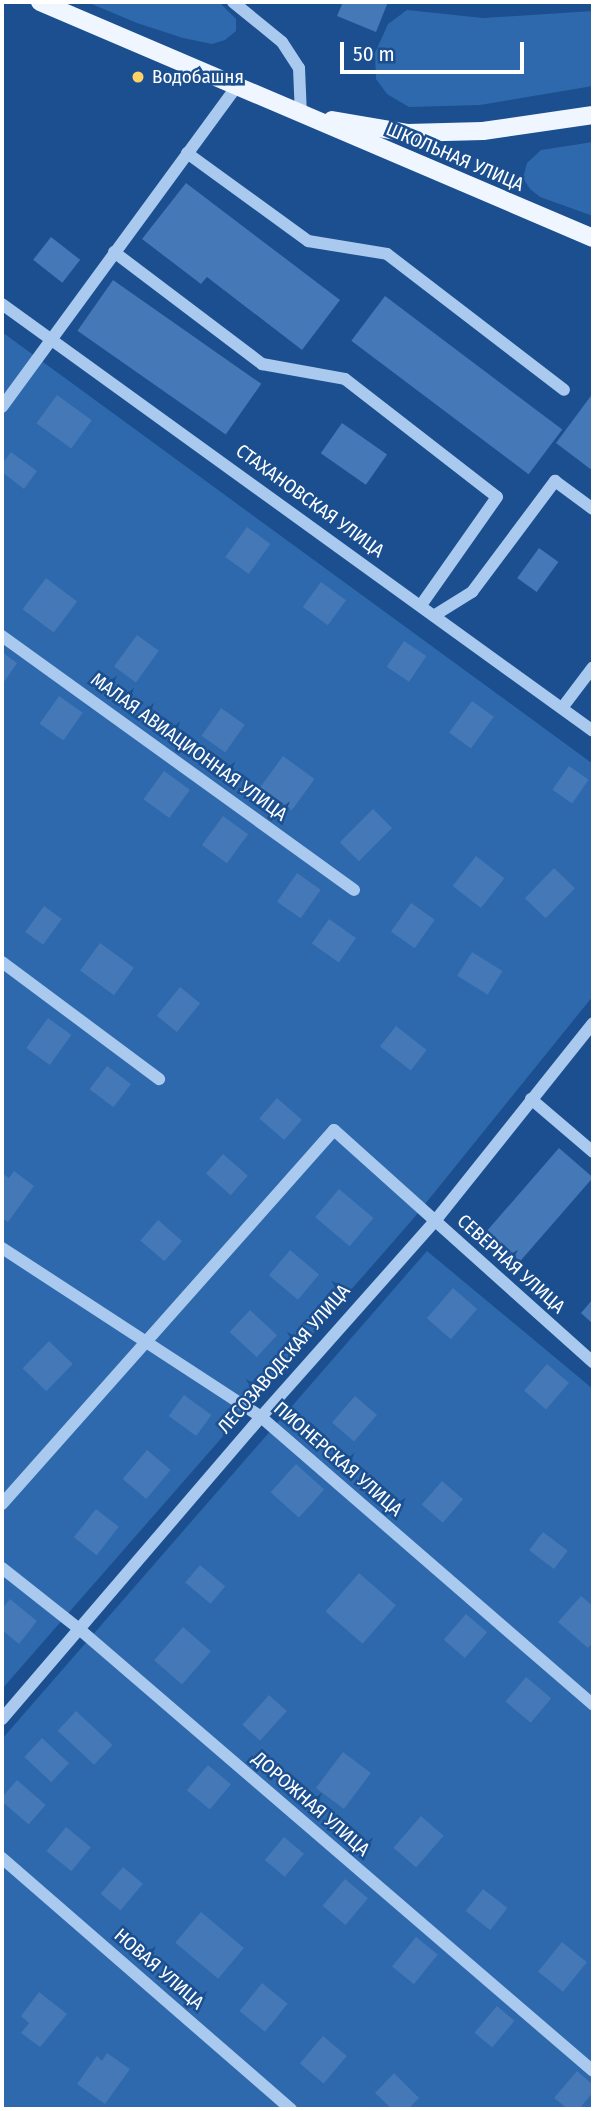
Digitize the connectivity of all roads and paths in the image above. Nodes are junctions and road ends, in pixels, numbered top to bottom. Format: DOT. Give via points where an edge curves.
graph roads {
  1 [pos="40,2"];
  2 [pos="233,2"];
  3 [pos="236,87"];
  4 [pos="593,114"];
  5 [pos="301,115"];
  6 [pos="187,153"];
  7 [pos="593,238"];
  8 [pos="114,252"];
  9 [pos="2,304"];
  10 [pos="51,338"];
  11 [pos="564,390"];
  12 [pos="2,407"];
  13 [pos="593,509"];
  14 [pos="421,605"];
  15 [pos="435,615"];
  16 [pos="2,636"];
  17 [pos="593,667"];
  18 [pos="562,708"];
  19 [pos="593,731"];
  20 [pos="354,890"];
  21 [pos="2,962"];
  22 [pos="593,1023"];
  23 [pos="159,1079"];
  24 [pos="531,1099"];
  25 [pos="593,1152"];
  26 [pos="435,1221"];
  27 [pos="2,1248"];
  28 [pos="144,1341"];
  29 [pos="593,1362"];
  30 [pos="261,1417"];
  31 [pos="2,1504"];
  32 [pos="2,1568"];
  33 [pos="78,1628"];
  34 [pos="593,1705"];
  35 [pos="2,1719"];
  36 [pos="2,1858"];
  37 [pos="593,2071"];
  38 [pos="292,2109"];
  1 -- 3 [label="main road"];
  2 -- 5 [label="street" via="282,42 299,68"];
  3 -- 5 [label="main road"];
  3 -- 6 [label="street"];
  4 -- 5 [label="main road" via="483,131 407,132"];
  5 -- 7 [label="main road, ШКОЛЬНАЯ УЛИЦА"];
  6 -- 8 [label="street"];
  6 -- 11 [label="street" via="308,241 387,254"];
  8 -- 10 [label="street"];
  8 -- 14 [label="street" via="262,364 345,379 497,497"];
  9 -- 10 [label="street, СТАХАНОВСКАЯ УЛИЦА"];
  10 -- 12 [label="street"];
  10 -- 14 [label="street, СТАХАНОВСКАЯ УЛИЦА"];
  13 -- 15 [label="street" via="555,481 472,592"];
  14 -- 15 [label="street, СТАХАНОВСКАЯ УЛИЦА"];
  15 -- 18 [label="street, СТАХАНОВСКАЯ УЛИЦА"];
  16 -- 20 [label="street, МАЛАЯ АВИАЦИОННАЯ УЛИЦА"];
  17 -- 18 [label="street"];
  18 -- 19 [label="street, СТАХАНОВСКАЯ УЛИЦА"];
  21 -- 23 [label="street"];
  22 -- 24 [label="street, ЛЕСОЗАВОДСКАЯ УЛИЦА"];
  24 -- 25 [label="street"];
  24 -- 26 [label="street, ЛЕСОЗАВОДСКАЯ УЛИЦА"];
  26 -- 28 [label="street, СЕВЕРНАЯ УЛИЦА" via="334,1130"];
  26 -- 29 [label="street, СЕВЕРНАЯ УЛИЦА"];
  26 -- 30 [label="street, ЛЕСОЗАВОДСКАЯ УЛИЦА"];
  27 -- 28 [label="street, ПИОНЕРСКАЯ УЛИЦА"];
  28 -- 30 [label="street, ПИОНЕРСКАЯ УЛИЦА"];
  28 -- 31 [label="street"];
  30 -- 33 [label="street, ЛЕСОЗАВОДСКАЯ УЛИЦА"];
  30 -- 34 [label="street, ПИОНЕРСКАЯ УЛИЦА"];
  32 -- 33 [label="street, ДОРОЖНАЯ УЛИЦА"];
  33 -- 35 [label="street, ЛЕСОЗАВОДСКАЯ УЛИЦА"];
  33 -- 37 [label="street, ДОРОЖНАЯ УЛИЦА"];
  36 -- 38 [label="street, НОВАЯ УЛИЦА"];
}
